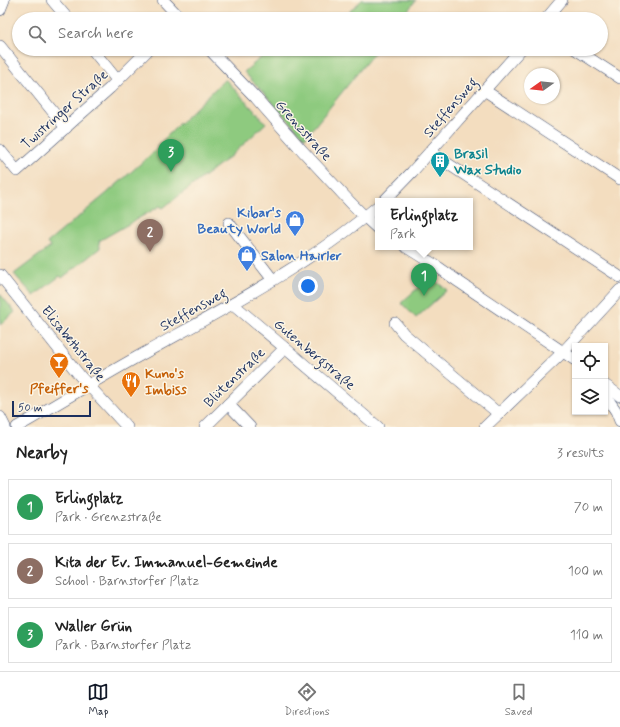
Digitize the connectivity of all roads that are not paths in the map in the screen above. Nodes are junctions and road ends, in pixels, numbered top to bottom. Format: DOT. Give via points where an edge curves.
graph roads {
  1 [pos="4,0"];
  2 [pos="52,0"];
  3 [pos="163,0"];
  4 [pos="562,0"];
  5 [pos="0,10"];
  6 [pos="62,12"];
  7 [pos="174,12"];
  8 [pos="552,12"];
  9 [pos="0,46"];
  10 [pos="98,56"];
  11 [pos="142,56"];
  12 [pos="216,56"];
  13 [pos="515,56"];
  14 [pos="586,56"];
  15 [pos="620,78"];
  16 [pos="117,80"];
  17 [pos="484,90"];
  18 [pos="66,128"];
  19 [pos="0,150"];
  20 [pos="430,152"];
  21 [pos="620,178"];
  22 [pos="387,198"];
  23 [pos="375,209"];
  24 [pos="365,217"];
  25 [pos="229,223"];
  26 [pos="375,226"];
  27 [pos="411,250"];
  28 [pos="0,275"];
  29 [pos="620,277"];
  30 [pos="273,280"];
  31 [pos="620,290"];
  32 [pos="233,304"];
  33 [pos="395,322"];
  34 [pos="285,348"];
  35 [pos="563,352"];
  36 [pos="572,358"];
  37 [pos="88,386"];
  38 [pos="608,387"];
  39 [pos="620,396"];
  40 [pos="608,399"];
  41 [pos="228,404"];
  42 [pos="499,414"];
  43 [pos="0,417"];
  44 [pos="620,421"];
  45 [pos="5,427"];
  46 [pos="17,427"];
  47 [pos="127,427"];
  48 [pos="205,427"];
  49 [pos="250,427"];
  50 [pos="378,427"];
  51 [pos="485,427"];
  1 -- 5 [label="street"];
  2 -- 6 [label="street"];
  3 -- 7 [label="street"];
  4 -- 8 [label="street"];
  9 -- 18 [label="street"];
  10 -- 16 [label="street"];
  11 -- 16 [label="street, Twistringer Straße"];
  12 -- 24 [label="street, Grenzstraße"];
  13 -- 17 [label="street, Steffensweg"];
  14 -- 15 [label="street"];
  16 -- 18 [label="street, Twistringer Straße"];
  17 -- 20 [label="street, Steffensweg"];
  17 -- 21 [label="street"];
  18 -- 19 [label="street, Twistringer Straße" via="17,171"];
  20 -- 22 [label="street, Steffensweg"];
  20 -- 29 [label="street"];
  23 -- 24 [label="street, Steffensweg"];
  24 -- 26 [label="street, Grenzstraße"];
  24 -- 30 [label="street, Steffensweg" via="340,237"];
  25 -- 30 [label="street"];
  27 -- 35 [label="street"];
  28 -- 37 [label="street, Elisabethstraße"];
  30 -- 32 [label="street, Steffensweg"];
  31 -- 35 [label="street"];
  32 -- 34 [label="street, Gutenbergstraße"];
  32 -- 37 [label="street, Steffensweg"];
  33 -- 42 [label="street" via="404,334"];
  34 -- 41 [label="street, Blütenstraße"];
  34 -- 50 [label="street, Gutenbergstraße"];
  35 -- 36 [label="street"];
  35 -- 42 [label="street"];
  37 -- 46 [label="street, Steffensweg"];
  37 -- 47 [label="street, Elisabethstraße"];
  38 -- 39 [label="street"];
  40 -- 44 [label="street"];
  41 -- 48 [label="street, Blütenstraße"];
  41 -- 49 [label="street"];
  42 -- 51 [label="street"];
  43 -- 45 [label="street"];
}
